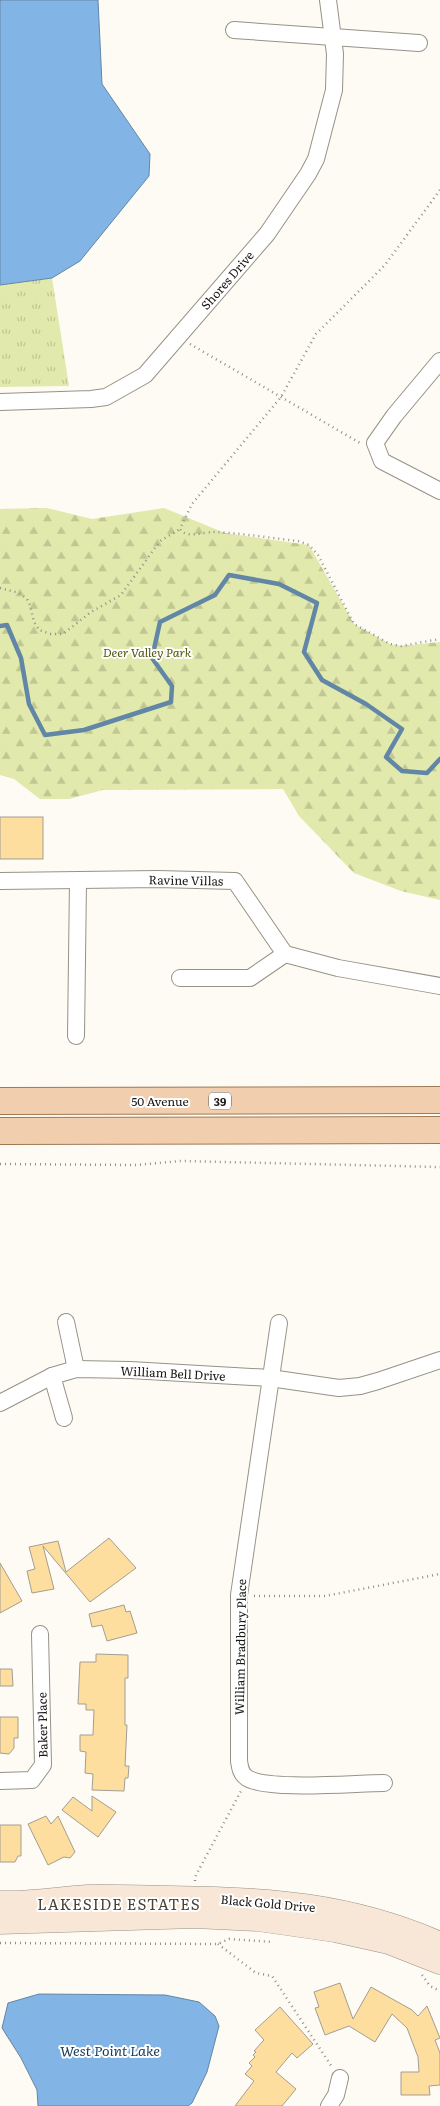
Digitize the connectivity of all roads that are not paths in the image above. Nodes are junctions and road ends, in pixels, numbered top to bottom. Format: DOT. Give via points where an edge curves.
graph roads {
  1 [pos="328,0"];
  2 [pos="234,30"];
  3 [pos="333,36"];
  4 [pos="419,43"];
  5 [pos="440,361"];
  6 [pos="0,402"];
  7 [pos="440,491"];
  8 [pos="0,881"];
  9 [pos="78,882"];
  10 [pos="285,954"];
  11 [pos="180,978"];
  12 [pos="440,986"];
  13 [pos="76,1036"];
  14 [pos="440,1100"];
  15 [pos="0,1101"];
  16 [pos="0,1130"];
  17 [pos="440,1130"];
  18 [pos="66,1322"];
  19 [pos="279,1323"];
  20 [pos="440,1360"];
  21 [pos="76,1369"];
  22 [pos="52,1376"];
  23 [pos="270,1378"];
  24 [pos="0,1403"];
  25 [pos="64,1418"];
  26 [pos="40,1634"];
  27 [pos="0,1781"];
  28 [pos="384,1783"];
  29 [pos="0,1903"];
  30 [pos="0,1922"];
  31 [pos="440,1944"];
  32 [pos="430,1966"];
  33 [pos="340,2078"];
  34 [pos="329,2106"];
  1 -- 3 [label="street, Shores Drive"];
  2 -- 3 [label="street"];
  3 -- 4 [label="street"];
  3 -- 6 [label="street, Shores Drive" via="334,90 316,159 308,174 267,234 145,375 106,396 91,400"];
  5 -- 7 [label="street" via="375,443 382,460"];
  8 -- 9 [label="street, Ravine Villas"];
  9 -- 10 [label="street, Ravine Villas" via="235,881"];
  9 -- 13 [label="street"];
  10 -- 11 [label="street" via="250,978"];
  10 -- 12 [label="street" via="338,968"];
  14 -- 15 [label="main road, 50 Avenue / 39"];
  16 -- 17 [label="main road"];
  18 -- 21 [label="street"];
  19 -- 23 [label="street"];
  20 -- 23 [label="street, William Bell Drive" via="360,1386 323,1386"];
  21 -- 22 [label="street, William Bell Drive"];
  21 -- 23 [label="street, William Bell Drive"];
  22 -- 24 [label="street, William Bell Drive"];
  22 -- 25 [label="street"];
  23 -- 28 [label="street, William Bradbury Place" via="239,1595 241,1772 248,1778 273,1785"];
  26 -- 27 [label="street, Baker Place" via="43,1764 32,1780"];
  29 -- 31 [label="main road, Black Gold Drive" via="23,1904 87,1897 268,1900 344,1912 385,1923"];
  30 -- 32 [label="main road, Black Gold Drive" via="195,1916 258,1919 381,1940"];
  33 -- 34 [label="street"];
}
